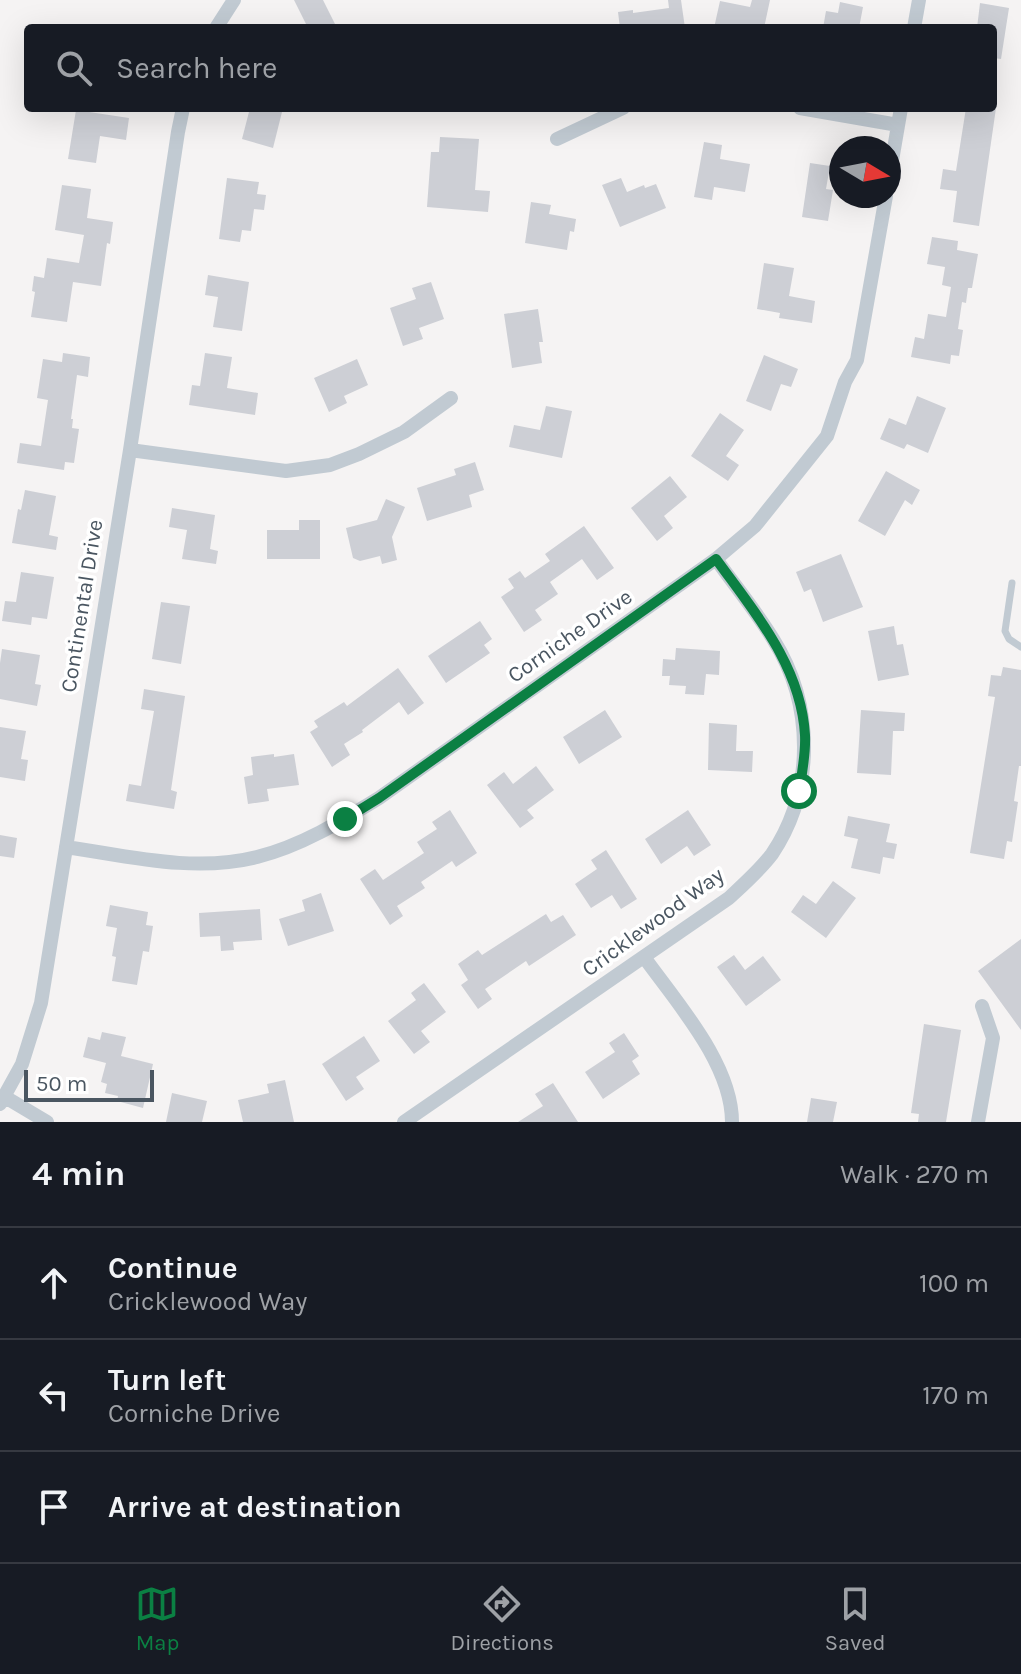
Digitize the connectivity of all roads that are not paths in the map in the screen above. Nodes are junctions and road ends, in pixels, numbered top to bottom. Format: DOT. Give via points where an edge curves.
graph roads {
  1 [pos="234,0"];
  2 [pos="919,0"];
  3 [pos="219,24"];
  4 [pos="915,24"];
  5 [pos="182,112"];
  6 [pos="614,112"];
  7 [pos="823,112"];
  8 [pos="900,112"];
  9 [pos="898,125"];
  10 [pos="896,136"];
  11 [pos="557,139"];
  12 [pos="884,208"];
  13 [pos="451,398"];
  14 [pos="130,450"];
  15 [pos="716,559"];
  16 [pos="1012,583"];
  17 [pos="1021,647"];
  18 [pos="66,847"];
  19 [pos="644,957"];
  20 [pos="982,1006"];
  21 [pos="2,1101"];
  22 [pos="47,1122"];
  23 [pos="404,1122"];
  24 [pos="732,1122"];
  25 [pos="978,1122"];
  1 -- 3 [label="street"];
  2 -- 4 [label="street"];
  5 -- 14 [label="street, Continental Drive"];
  6 -- 11 [label="street"];
  7 -- 9 [label="street"];
  8 -- 9 [label="street"];
  9 -- 10 [label="street"];
  12 -- 15 [label="street, Corniche Drive" via="857,360 827,436 755,526"];
  13 -- 14 [label="street" via="404,432 330,465 286,471"];
  14 -- 18 [label="street, Continental Drive"];
  15 -- 18 [label="street, Corniche Drive" via="379,798 302,841 257,857 198,864"];
  15 -- 19 [label="street, Cricklewood Way" via="774,640 791,675 802,708 804,765 793,813 771,855 729,898"];
  16 -- 17 [label="lane" via="1005,631"];
  18 -- 21 [label="street, Continental Drive" via="41,1003 22,1064"];
  19 -- 23 [label="street, Cricklewood Way"];
  19 -- 24 [label="street" via="712,1052 729,1094"];
  20 -- 25 [label="street" via="993,1038"];
  21 -- 22 [label="street"];
}
